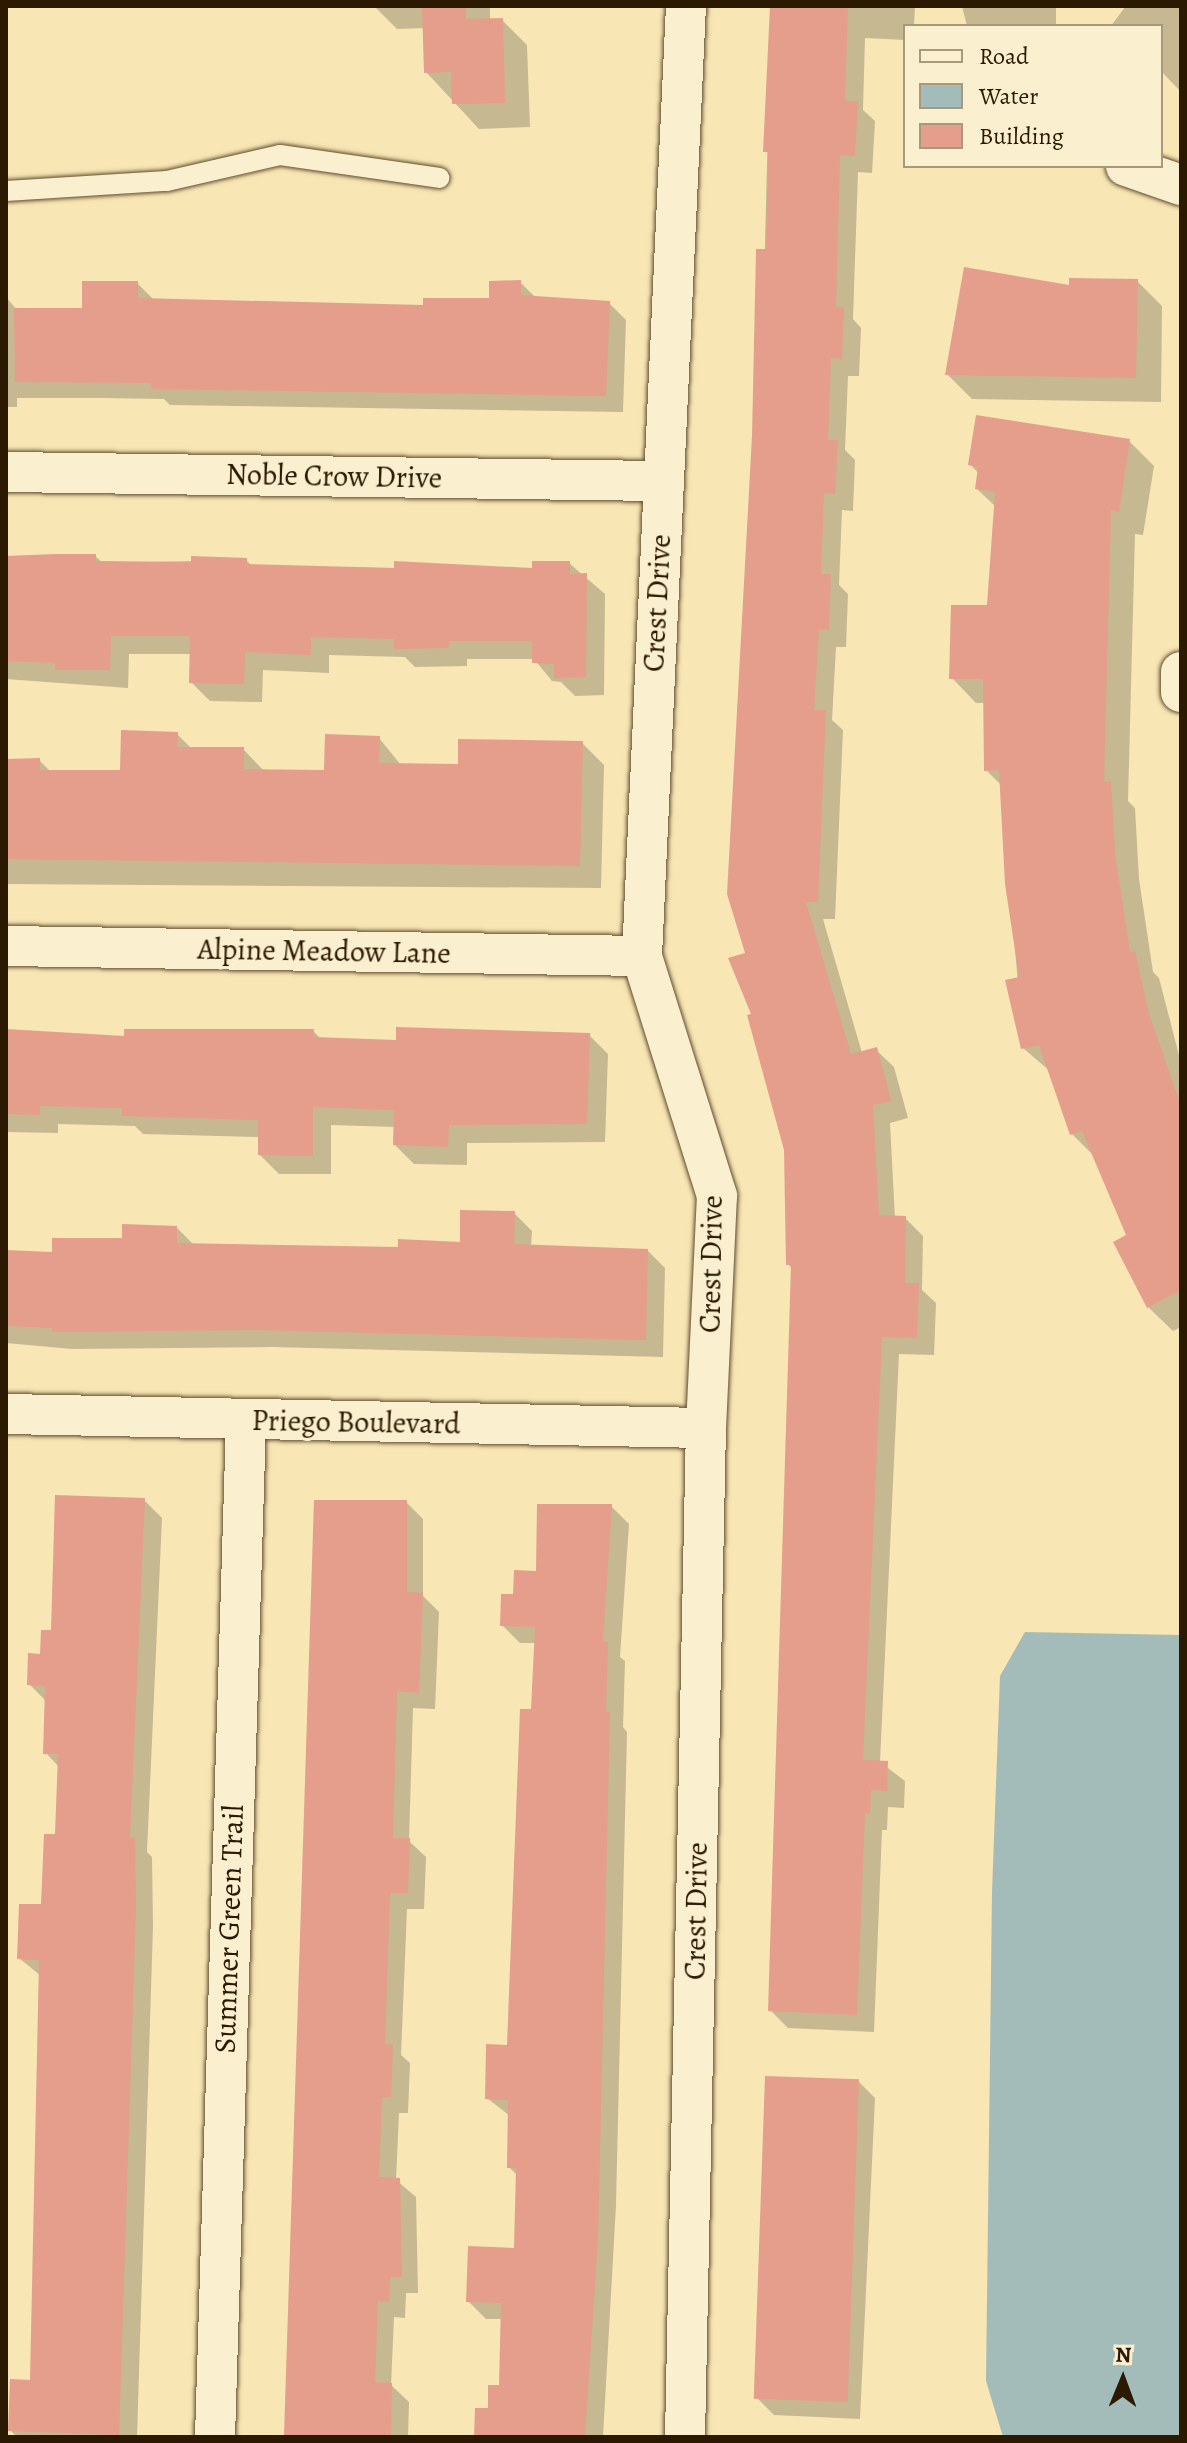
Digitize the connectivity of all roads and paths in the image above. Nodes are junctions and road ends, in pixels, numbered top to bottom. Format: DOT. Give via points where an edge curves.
graph roads {
  1 [pos="686,6"];
  2 [pos="1132,168"];
  3 [pos="439,178"];
  4 [pos="1181,185"];
  5 [pos="6,191"];
  6 [pos="6,472"];
  7 [pos="662,481"];
  8 [pos="1181,672"];
  9 [pos="1181,692"];
  10 [pos="6,946"];
  11 [pos="642,956"];
  12 [pos="6,1414"];
  13 [pos="246,1420"];
  14 [pos="706,1428"];
  15 [pos="215,2437"];
  16 [pos="685,2437"];
  1 -- 7 [label="street, Crest Drive"];
  2 -- 4 [label="street"];
  3 -- 5 [label="lane" via="280,155 167,181"];
  6 -- 7 [label="street, Noble Crow Drive"];
  7 -- 11 [label="street, Crest Drive"];
  8 -- 9 [label="street"];
  10 -- 11 [label="street, Alpine Meadow Lane"];
  11 -- 14 [label="street, Crest Drive" via="717,1196"];
  12 -- 13 [label="street, Priego Boulevard"];
  13 -- 14 [label="street, Priego Boulevard"];
  13 -- 15 [label="street, Summer Green Trail"];
  14 -- 16 [label="street, Crest Drive"];
}
